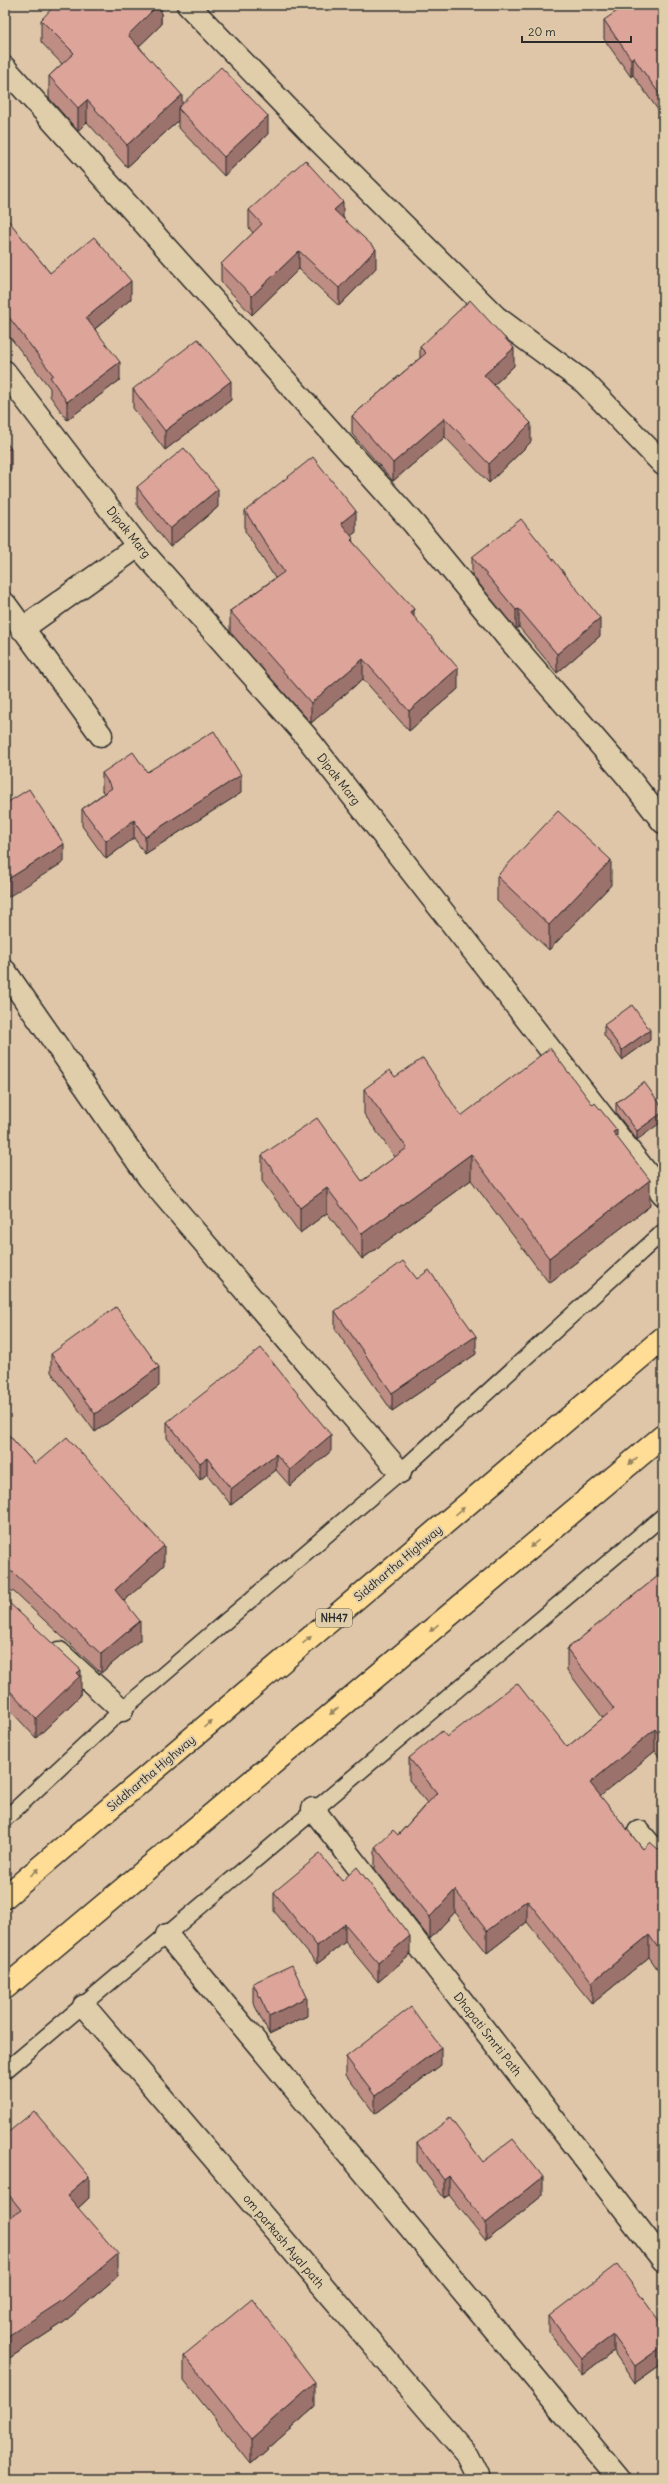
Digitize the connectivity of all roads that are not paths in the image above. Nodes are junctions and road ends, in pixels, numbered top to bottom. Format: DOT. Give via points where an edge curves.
graph roads {
  1 [pos="188,5"];
  2 [pos="5,68"];
  3 [pos="5,372"];
  4 [pos="663,464"];
  5 [pos="138,546"];
  6 [pos="5,604"];
  7 [pos="22,629"];
  8 [pos="101,736"];
  9 [pos="663,822"];
  10 [pos="5,971"];
  11 [pos="663,1194"];
  12 [pos="663,1232"];
  13 [pos="663,1338"];
  14 [pos="663,1436"];
  15 [pos="400,1472"];
  16 [pos="663,1516"];
  17 [pos="45,1640"];
  18 [pos="122,1710"];
  19 [pos="313,1809"];
  20 [pos="5,1819"];
  21 [pos="639,1832"];
  22 [pos="663,1860"];
  23 [pos="5,1898"];
  24 [pos="167,1935"];
  25 [pos="5,1988"];
  26 [pos="84,2006"];
  27 [pos="5,2071"];
  28 [pos="663,2260"];
  29 [pos="477,2479"];
  30 [pos="619,2479"];
  1 -- 4 [label="street" via="317,139 496,317 585,383"];
  2 -- 9 [label="street" via="414,524 507,637 628,776"];
  3 -- 5 [label="street, Dipak Marg"];
  5 -- 7 [label="street"];
  5 -- 11 [label="street, Dipak Marg" via="305,735"];
  6 -- 7 [label="street"];
  7 -- 8 [label="street"];
  10 -- 15 [label="street" via="149,1178"];
  12 -- 15 [label="lane"];
  23 -- 13 [label="highway, Siddhartha Highway / NH47, one-way"];
  14 -- 25 [label="highway, one-way"];
  15 -- 18 [label="lane"];
  16 -- 19 [label="lane"];
  17 -- 18 [label="street"];
  18 -- 20 [label="lane"];
  19 -- 24 [label="lane"];
  19 -- 28 [label="street, Dhapati Smrti Path"];
  21 -- 22 [label="street"];
  24 -- 26 [label="lane"];
  24 -- 30 [label="street"];
  26 -- 27 [label="lane"];
  26 -- 29 [label="street, om parkash Ayal path" via="467,2455"];
}
